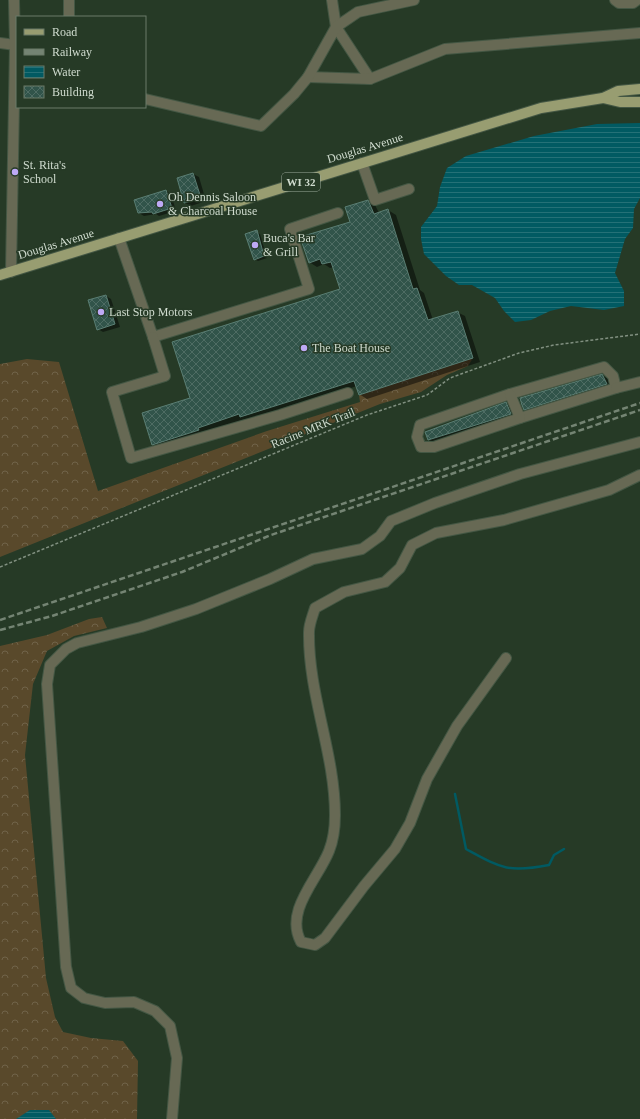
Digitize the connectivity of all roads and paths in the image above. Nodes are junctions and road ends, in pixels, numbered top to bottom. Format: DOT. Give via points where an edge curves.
graph roads {
  1 [pos="14,0"];
  2 [pos="69,0"];
  3 [pos="332,0"];
  4 [pos="414,0"];
  5 [pos="615,0"];
  6 [pos="637,0"];
  7 [pos="69,16"];
  8 [pos="336,27"];
  9 [pos="640,33"];
  10 [pos="0,43"];
  11 [pos="16,45"];
  12 [pos="308,77"];
  13 [pos="370,79"];
  14 [pos="640,89"];
  15 [pos="603,98"];
  16 [pos="146,99"];
  17 [pos="640,102"];
  18 [pos="362,163"];
  19 [pos="410,189"];
  20 [pos="338,213"];
  21 [pos="119,238"];
  22 [pos="11,272"];
  23 [pos="0,275"];
  24 [pos="640,334"];
  25 [pos="153,337"];
  26 [pos="640,382"];
  27 [pos="616,388"];
  28 [pos="348,392"];
  29 [pos="510,394"];
  30 [pos="520,418"];
  31 [pos="640,442"];
  32 [pos="640,475"];
  33 [pos="0,568"];
  34 [pos="506,658"];
  35 [pos="172,1119"];
  1 -- 11 [label="lane"];
  2 -- 7 [label="lane"];
  3 -- 8 [label="lane"];
  4 -- 8 [label="lane" via="358,12"];
  5 -- 6 [label="lane" via="619,3 633,3"];
  8 -- 12 [label="lane"];
  8 -- 13 [label="lane"];
  9 -- 13 [label="lane" via="445,49"];
  10 -- 11 [label="lane"];
  11 -- 22 [label="lane"];
  12 -- 13 [label="lane"];
  12 -- 16 [label="lane" via="261,126"];
  14 -- 15 [label="main road, Douglas Avenue / WI 32" via="618,91"];
  15 -- 17 [label="main road, Douglas Avenue / WI 32" via="620,102"];
  15 -- 18 [label="main road, Douglas Avenue / WI 32" via="541,108"];
  18 -- 19 [label="lane" via="375,200"];
  18 -- 21 [label="main road, Douglas Avenue / WI 32"];
  20 -- 25 [label="lane" via="290,229 309,289"];
  21 -- 22 [label="main road, Douglas Avenue / WI 32"];
  21 -- 25 [label="lane"];
  22 -- 23 [label="main road, Douglas Avenue / WI 32"];
  24 -- 33 [label="path, Racine MRK Trail" via="529,350 481,366 450,378 427,396 353,421"];
  25 -- 28 [label="lane" via="165,376 112,392 131,458 280,415"];
  26 -- 27 [label="lane"];
  27 -- 29 [label="lane" via="613,376 604,367"];
  27 -- 30 [label="lane"];
  29 -- 30 [label="lane"];
  29 -- 30 [label="lane" via="420,425 416,437 421,447 434,447"];
  31 -- 35 [label="lane" via="520,474 435,503 391,521 380,536 362,549 313,559 196,609 141,627 78,643 66,649 50,665 47,684 69,981 71,988 84,998 105,1002 134,1002 155,1011 170,1026 177,1058"];
  32 -- 34 [label="lane" via="609,490 504,520 436,533 412,545 400,568 385,582 344,592 315,608 309,630 311,665 334,785 335,817 330,850 297,912 296,932 301,942 315,945 325,938 395,849 410,823 427,779 457,726"];
}
